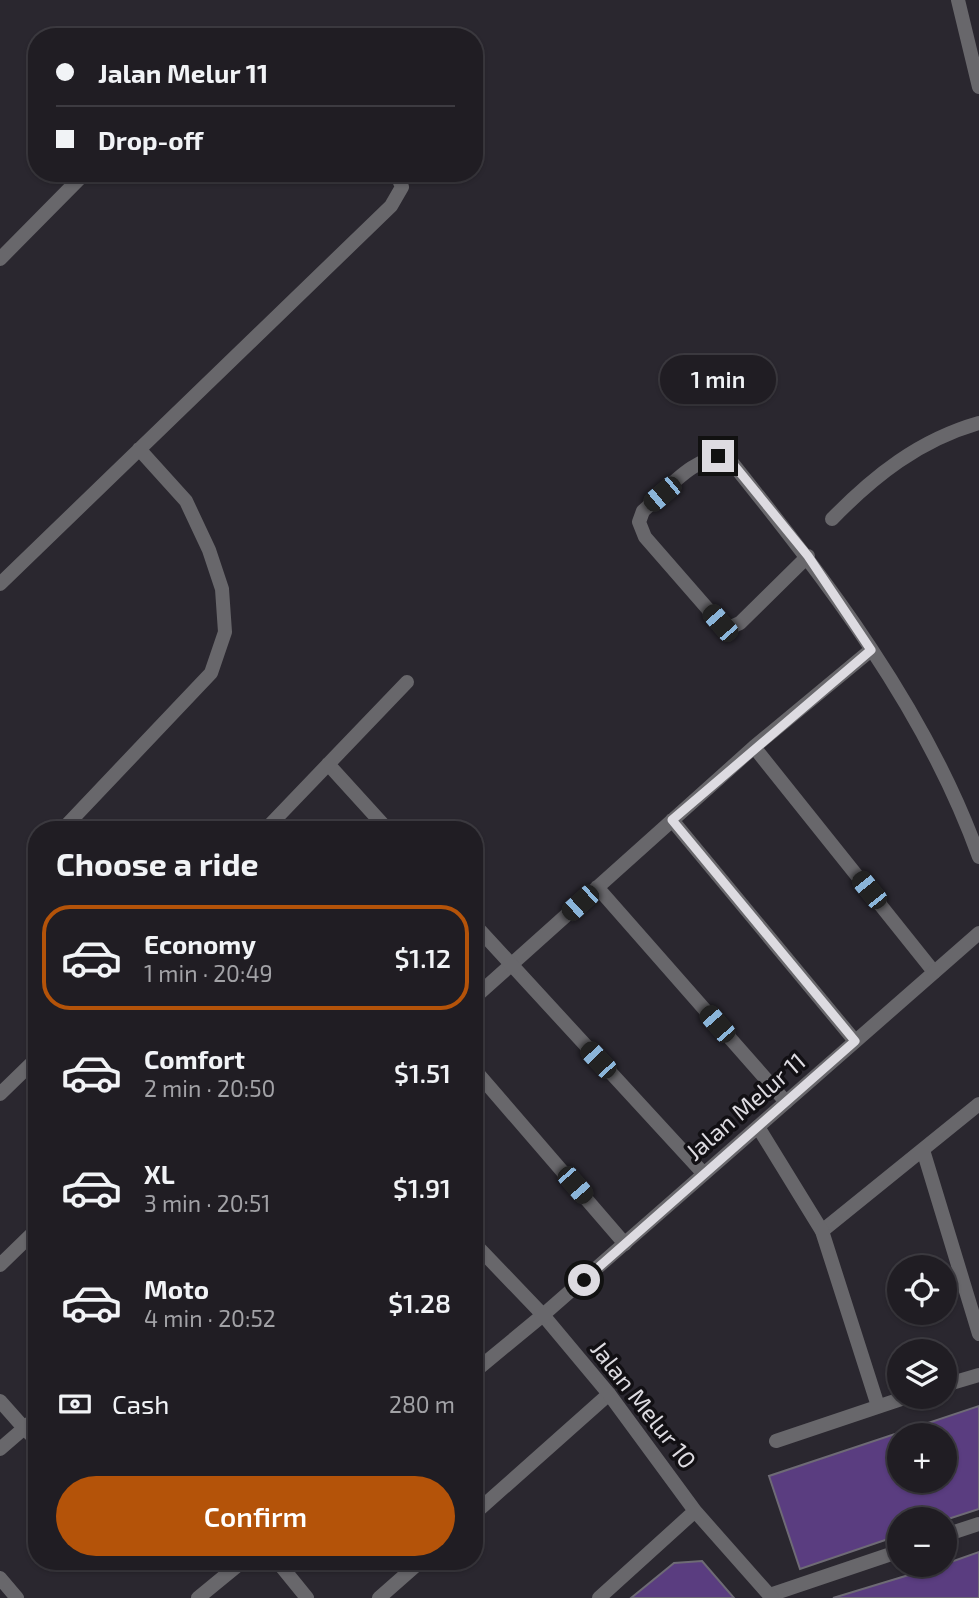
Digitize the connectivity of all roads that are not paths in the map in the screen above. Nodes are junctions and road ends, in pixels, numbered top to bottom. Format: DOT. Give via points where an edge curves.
graph roads {
  1 [pos="958,0"];
  2 [pos="979,87"];
  3 [pos="76,182"];
  4 [pos="400,182"];
  5 [pos="0,259"];
  6 [pos="979,423"];
  7 [pos="139,449"];
  8 [pos="831,519"];
  9 [pos="808,556"];
  10 [pos="0,584"];
  11 [pos="871,650"];
  12 [pos="407,682"];
  13 [pos="754,747"];
  14 [pos="328,764"];
  15 [pos="672,820"];
  16 [pos="71,821"];
  17 [pos="275,821"];
  18 [pos="380,821"];
  19 [pos="979,857"];
  20 [pos="597,887"];
  21 [pos="979,933"];
  22 [pos="483,934"];
  23 [pos="511,964"];
  24 [pos="934,972"];
  25 [pos="483,990"];
  26 [pos="855,1041"];
  27 [pos="28,1067"];
  28 [pos="483,1079"];
  29 [pos="0,1094"];
  30 [pos="786,1102"];
  31 [pos="979,1104"];
  32 [pos="758,1127"];
  33 [pos="922,1150"];
  34 [pos="704,1174"];
  35 [pos="822,1231"];
  36 [pos="28,1238"];
  37 [pos="625,1244"];
  38 [pos="483,1252"];
  39 [pos="0,1265"];
  40 [pos="543,1315"];
  41 [pos="979,1334"];
  42 [pos="483,1364"];
  43 [pos="979,1375"];
  44 [pos="957,1381"];
  45 [pos="610,1394"];
  46 [pos="0,1401"];
  47 [pos="887,1403"];
  48 [pos="878,1406"];
  49 [pos="28,1425"];
  50 [pos="24,1428"];
  51 [pos="28,1432"];
  52 [pos="776,1441"];
  53 [pos="0,1449"];
  54 [pos="483,1506"];
  55 [pos="695,1511"];
  56 [pos="979,1524"];
  57 [pos="957,1531"];
  58 [pos="887,1556"];
  59 [pos="232,1570"];
  60 [pos="284,1570"];
  61 [pos="411,1570"];
  62 [pos="0,1578"];
  63 [pos="771,1597"];
  64 [pos="17,1598"];
  65 [pos="198,1598"];
  66 [pos="307,1598"];
  67 [pos="379,1598"];
  68 [pos="599,1598"];
  1 -- 2 [label="street"];
  3 -- 5 [label="street"];
  4 -- 7 [label="street" via="402,187 391,206"];
  6 -- 8 [label="street" via="896,461"];
  7 -- 10 [label="street"];
  7 -- 16 [label="street" via="186,501 222,589 225,632 211,673"];
  9 -- 9 [label="street" via="729,459 718,456 701,461 643,511 639,522 645,537 711,614 730,627 740,623"];
  9 -- 11 [label="street"];
  11 -- 13 [label="street"];
  11 -- 19 [label="street" via="932,748 959,801"];
  12 -- 14 [label="street"];
  13 -- 15 [label="street"];
  13 -- 24 [label="street"];
  14 -- 17 [label="street"];
  14 -- 18 [label="street"];
  15 -- 20 [label="street"];
  15 -- 26 [label="street"];
  20 -- 23 [label="street"];
  20 -- 30 [label="street"];
  21 -- 24 [label="street, Jalan Melur 11"];
  22 -- 23 [label="street"];
  23 -- 25 [label="street"];
  23 -- 34 [label="street"];
  24 -- 26 [label="street, Jalan Melur 11"];
  26 -- 30 [label="street, Jalan Melur 11"];
  27 -- 29 [label="street"];
  28 -- 37 [label="street"];
  30 -- 32 [label="street, Jalan Melur 11"];
  31 -- 33 [label="street"];
  32 -- 34 [label="street, Jalan Melur 11"];
  32 -- 35 [label="street"];
  33 -- 35 [label="street"];
  33 -- 41 [label="street"];
  34 -- 37 [label="street, Jalan Melur 11"];
  35 -- 48 [label="street"];
  36 -- 39 [label="street"];
  37 -- 40 [label="street, Jalan Melur 11"];
  38 -- 40 [label="street, Jalan Melur 10"];
  40 -- 42 [label="street, Jalan Melur 11"];
  40 -- 45 [label="street, Jalan Melur 10"];
  43 -- 44 [label="street"];
  45 -- 54 [label="street"];
  45 -- 55 [label="street, Jalan Melur 10"];
  46 -- 50 [label="street"];
  47 -- 48 [label="street"];
  48 -- 52 [label="street"];
  49 -- 50 [label="street"];
  50 -- 51 [label="street"];
  50 -- 53 [label="street"];
  55 -- 63 [label="street, Jalan Melur 10"];
  55 -- 68 [label="street"];
  56 -- 57 [label="street"];
  58 -- 63 [label="street"];
  59 -- 65 [label="street"];
  60 -- 66 [label="street"];
  61 -- 67 [label="street"];
  62 -- 64 [label="street"];
}
